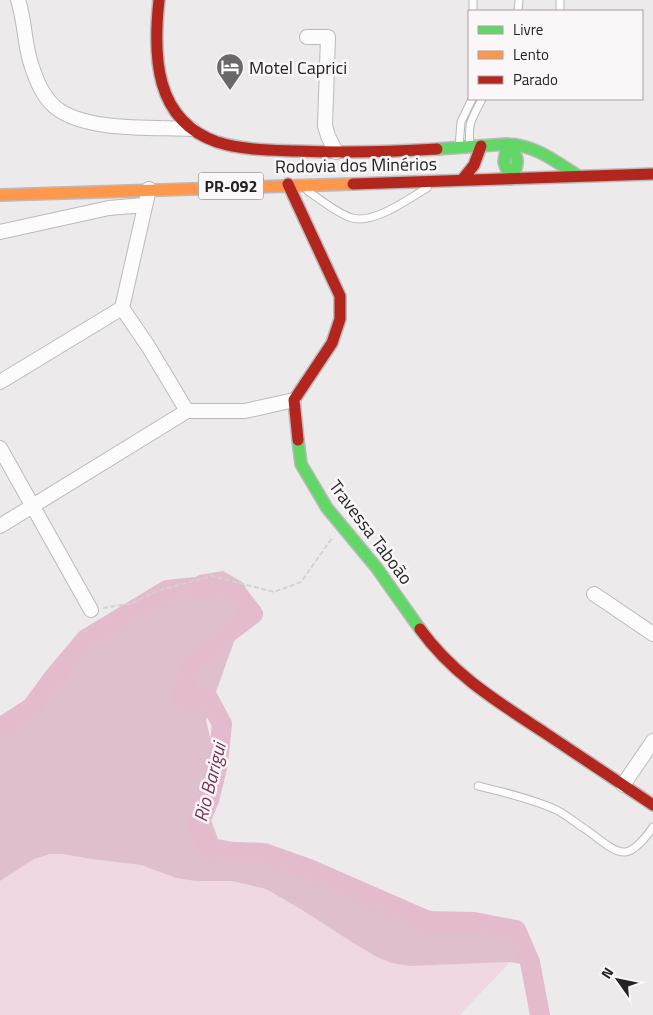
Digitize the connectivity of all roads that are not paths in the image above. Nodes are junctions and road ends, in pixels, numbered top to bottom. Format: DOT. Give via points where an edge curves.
graph roads {
  1 [pos="18,0"];
  2 [pos="159,0"];
  3 [pos="307,37"];
  4 [pos="472,100"];
  5 [pos="481,100"];
  6 [pos="192,129"];
  7 [pos="507,144"];
  8 [pos="470,147"];
  9 [pos="336,152"];
  10 [pos="653,174"];
  11 [pos="578,176"];
  12 [pos="510,179"];
  13 [pos="462,180"];
  14 [pos="440,181"];
  15 [pos="292,184"];
  16 [pos="149,189"];
  17 [pos="0,195"];
  18 [pos="145,205"];
  19 [pos="0,232"];
  20 [pos="122,308"];
  21 [pos="0,382"];
  22 [pos="294,400"];
  23 [pos="187,411"];
  24 [pos="0,448"];
  25 [pos="32,506"];
  26 [pos="0,526"];
  27 [pos="594,594"];
  28 [pos="91,610"];
  29 [pos="653,634"];
  30 [pos="653,741"];
  31 [pos="623,785"];
  32 [pos="478,786"];
  33 [pos="653,805"];
  34 [pos="653,827"];
  1 -- 6 [label="street" via="33,71 54,106 80,120 97,124"];
  2 -- 6 [label="street" via="156,52 160,81 172,106"];
  3 -- 9 [label="street" via="328,37 325,121"];
  4 -- 8 [label="lane" via="461,122"];
  5 -- 8 [label="lane" via="468,127"];
  6 -- 9 [label="street" via="218,142 235,146"];
  7 -- 8 [label="street"];
  7 -- 11 [label="street" via="532,148"];
  7 -- 12 [label="street" via="518,158 518,167"];
  8 -- 9 [label="street"];
  8 -- 13 [label="street" via="479,159"];
  10 -- 11 [label="street, Rodovia dos Minérios / PR-092"];
  11 -- 12 [label="street, Rodovia dos Minérios / PR-092"];
  12 -- 13 [label="street, Rodovia dos Minérios / PR-092"];
  13 -- 14 [label="street, Rodovia dos Minérios / PR-092"];
  14 -- 15 [label="street, Rodovia dos Minérios / PR-092"];
  14 -- 15 [label="lane" via="368,218 351,218"];
  15 -- 16 [label="street, Rodovia dos Minérios / PR-092"];
  15 -- 22 [label="street" via="340,296 340,320 332,343"];
  16 -- 17 [label="street, Rodovia dos Minérios / PR-092"];
  16 -- 18 [label="street"];
  18 -- 19 [label="street" via="110,208"];
  18 -- 20 [label="street"];
  20 -- 21 [label="street"];
  20 -- 23 [label="street"];
  22 -- 23 [label="street" via="245,411"];
  22 -- 31 [label="street, Travessa Taboão" via="301,464 327,508 376,567 434,648 460,674"];
  23 -- 25 [label="street"];
  24 -- 25 [label="street"];
  25 -- 26 [label="street"];
  25 -- 28 [label="street"];
  27 -- 29 [label="street"];
  30 -- 31 [label="street"];
  31 -- 33 [label="street, Travessa Taboão"];
  32 -- 34 [label="lane" via="554,808 612,848 624,852 642,841"];
}
